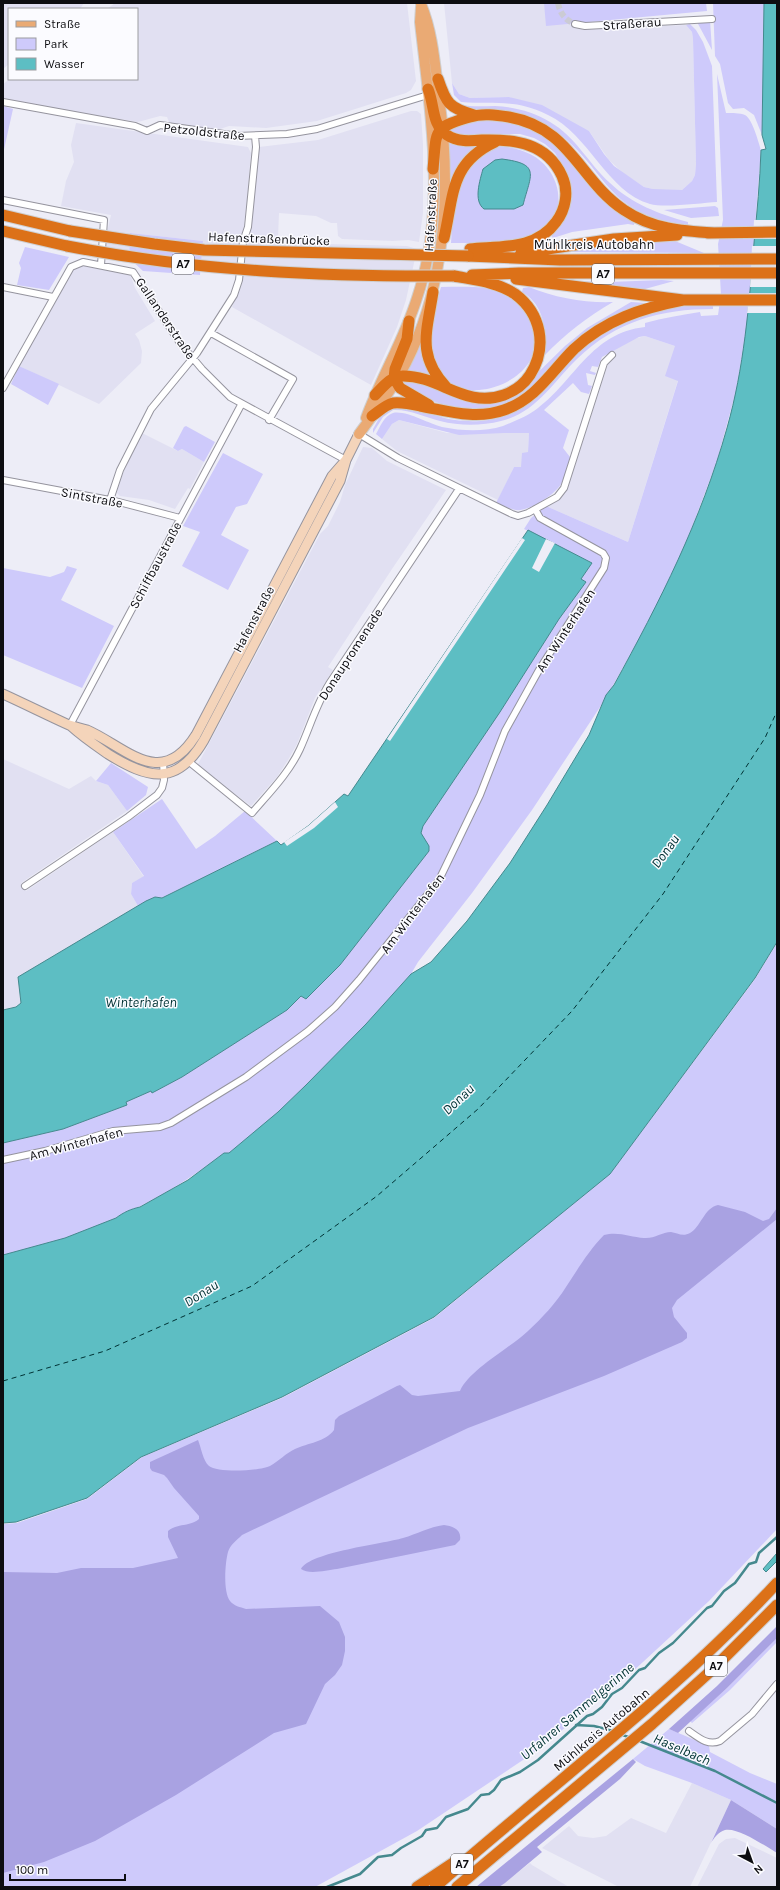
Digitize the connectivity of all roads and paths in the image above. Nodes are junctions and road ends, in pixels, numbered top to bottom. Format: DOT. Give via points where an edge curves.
graph roads {
  1 [pos="421,4"];
  2 [pos="712,19"];
  3 [pos="575,24"];
  4 [pos="438,79"];
  5 [pos="428,92"];
  6 [pos="3,102"];
  7 [pos="475,116"];
  8 [pos="442,129"];
  9 [pos="255,136"];
  10 [pos="497,140"];
  11 [pos="433,169"];
  12 [pos="3,200"];
  13 [pos="3,215"];
  14 [pos="3,232"];
  15 [pos="777,232"];
  16 [pos="714,233"];
  17 [pos="444,238"];
  18 [pos="469,252"];
  19 [pos="497,256"];
  20 [pos="777,259"];
  21 [pos="101,266"];
  22 [pos="777,273"];
  23 [pos="486,275"];
  24 [pos="461,276"];
  25 [pos="3,287"];
  26 [pos="433,292"];
  27 [pos="53,298"];
  28 [pos="683,300"];
  29 [pos="777,300"];
  30 [pos="409,321"];
  31 [pos="210,333"];
  32 [pos="612,355"];
  33 [pos="192,359"];
  34 [pos="396,378"];
  35 [pos="3,388"];
  36 [pos="448,388"];
  37 [pos="375,395"];
  38 [pos="240,405"];
  39 [pos="436,409"];
  40 [pos="372,416"];
  41 [pos="270,420"];
  42 [pos="359,434"];
  43 [pos="346,460"];
  44 [pos="3,480"];
  45 [pos="459,489"];
  46 [pos="110,500"];
  47 [pos="535,509"];
  48 [pos="180,518"];
  49 [pos="3,694"];
  50 [pos="70,725"];
  51 [pos="163,761"];
  52 [pos="188,762"];
  53 [pos="165,774"];
  54 [pos="25,886"];
  55 [pos="3,1160"];
  56 [pos="777,1583"];
  57 [pos="777,1605"];
  58 [pos="777,1684"];
  59 [pos="689,1731"];
  60 [pos="489,1841"];
  61 [pos="490,1858"];
  62 [pos="417,1887"];
  63 [pos="436,1887"];
  64 [pos="457,1887"];
  65 [pos="466,1887"];
  1 -- 4 [label="main road, Hafenstraße" via="428,20"];
  1 -- 5 [label="main road, Hafenstraße" via="420,22"];
  2 -- 3 [label="street, Straßerau" via="585,26"];
  4 -- 7 [label="highway" via="450,104"];
  4 -- 8 [label="main road, Hafenstraße"];
  5 -- 8 [label="highway" via="433,100 436,123"];
  5 -- 9 [label="street, Petzoldstraße" via="317,129"];
  5 -- 11 [label="main road, Hafenstraße"];
  6 -- 9 [label="street, Petzoldstraße" via="135,126 147,131 160,125 215,134"];
  7 -- 8 [label="highway" via="448,123"];
  7 -- 16 [label="highway" via="494,115 522,120 552,135 573,154 612,201 638,218 675,230"];
  8 -- 10 [label="highway" via="450,137 462,141"];
  8 -- 11 [label="highway" via="436,141"];
  8 -- 17 [label="main road, Hafenstraße" via="445,176"];
  9 -- 31 [label="street" via="248,227 243,242 239,280 231,302"];
  10 -- 17 [label="highway" via="472,155 459,172"];
  10 -- 18 [label="highway" via="528,144 548,156 563,179 566,191 564,204 552,228 535,241"];
  11 -- 30 [label="main road, Hafenstraße" via="433,212 426,265"];
  12 -- 21 [label="street" via="104,220"];
  13 -- 18 [label="highway, Hafenstraßenbrücke / A7, bridge" via="70,231 204,250 283,253"];
  14 -- 24 [label="highway, A7, bridge" via="160,262 233,269 374,276"];
  15 -- 16 [label="highway"];
  16 -- 19 [label="highway" via="614,239"];
  17 -- 26 [label="main road, Hafenstraße"];
  18 -- 19 [label="highway, Mühlkreis Autobahn / A7"];
  19 -- 20 [label="highway, Mühlkreis Autobahn / A7" via="560,260"];
  21 -- 27 [label="street, Gallanderstraße" via="83,262 73,265"];
  21 -- 33 [label="street, Gallanderstraße" via="131,271 135,274 166,324"];
  22 -- 23 [label="highway, A7"];
  23 -- 24 [label="highway, A7"];
  23 -- 28 [label="highway"];
  24 -- 36 [label="highway" via="502,287 519,297 536,320 540,348 528,378 507,394 478,399 464,396"];
  25 -- 27 [label="street"];
  26 -- 34 [label="main road, Hafenstraße" via="414,344"];
  26 -- 36 [label="highway" via="426,346 431,366"];
  27 -- 35 [label="street, Gallanderstraße"];
  28 -- 29 [label="highway"];
  28 -- 39 [label="highway" via="635,311 594,332 567,356 536,392 512,407 493,413 471,415"];
  30 -- 34 [label="highway" via="407,339 395,369"];
  30 -- 37 [label="main road, Hafenstraße"];
  31 -- 33 [label="street"];
  31 -- 41 [label="street" via="293,379"];
  32 -- 47 [label="street" via="604,363 564,488 557,497"];
  33 -- 38 [label="street, Gallanderstraße" via="219,388"];
  33 -- 46 [label="street" via="151,409 120,470"];
  34 -- 36 [label="highway" via="414,377"];
  34 -- 37 [label="highway"];
  34 -- 39 [label="highway" via="404,391"];
  34 -- 40 [label="main road, Hafenstraße"];
  37 -- 42 [label="main road, Hafenstraße"];
  38 -- 41 [label="street, Gallanderstraße"];
  38 -- 48 [label="street, Schiffbaustraße"];
  39 -- 40 [label="highway" via="393,403"];
  40 -- 42 [label="main road, Hafenstraße"];
  41 -- 43 [label="street, Gallanderstraße"];
  42 -- 43 [label="main road, Hafenstraße"];
  42 -- 45 [label="street" via="398,458"];
  43 -- 51 [label="main road, Hafenstraße" via="329,481 196,735 180,754"];
  43 -- 52 [label="main road, Hafenstraße" via="340,481 306,546 204,740"];
  44 -- 46 [label="street, Sintstraße"];
  45 -- 47 [label="street" via="512,514 523,514"];
  45 -- 52 [label="street, Donaupromenade" via="328,684 292,763 252,813"];
  46 -- 48 [label="street, Sintstraße"];
  47 -- 55 [label="street, Am Winterhafen" via="540,518 601,551 605,557 605,565 539,670 505,731 480,795 443,874 369,968 335,1007 308,1031 246,1077 175,1122 160,1127 113,1131 45,1151"];
  48 -- 50 [label="street, Schiffbaustraße"];
  49 -- 50 [label="main road"];
  50 -- 51 [label="main road, Hafenstraße" via="87,730 139,760"];
  50 -- 53 [label="main road" via="83,737 132,768"];
  51 -- 53 [label="street"];
  52 -- 53 [label="main road, Hafenstraße"];
  53 -- 54 [label="street" via="161,790 142,808"];
  56 -- 60 [label="highway, Mühlkreis Autobahn / A7" via="708,1653 638,1716"];
  57 -- 61 [label="highway, A7" via="713,1669 652,1724"];
  58 -- 59 [label="street" via="752,1714 720,1741 708,1743"];
  60 -- 62 [label="highway"];
  60 -- 63 [label="highway, Mühlkreis Autobahn / A7"];
  61 -- 64 [label="highway, A7"];
  61 -- 65 [label="highway"];
}
